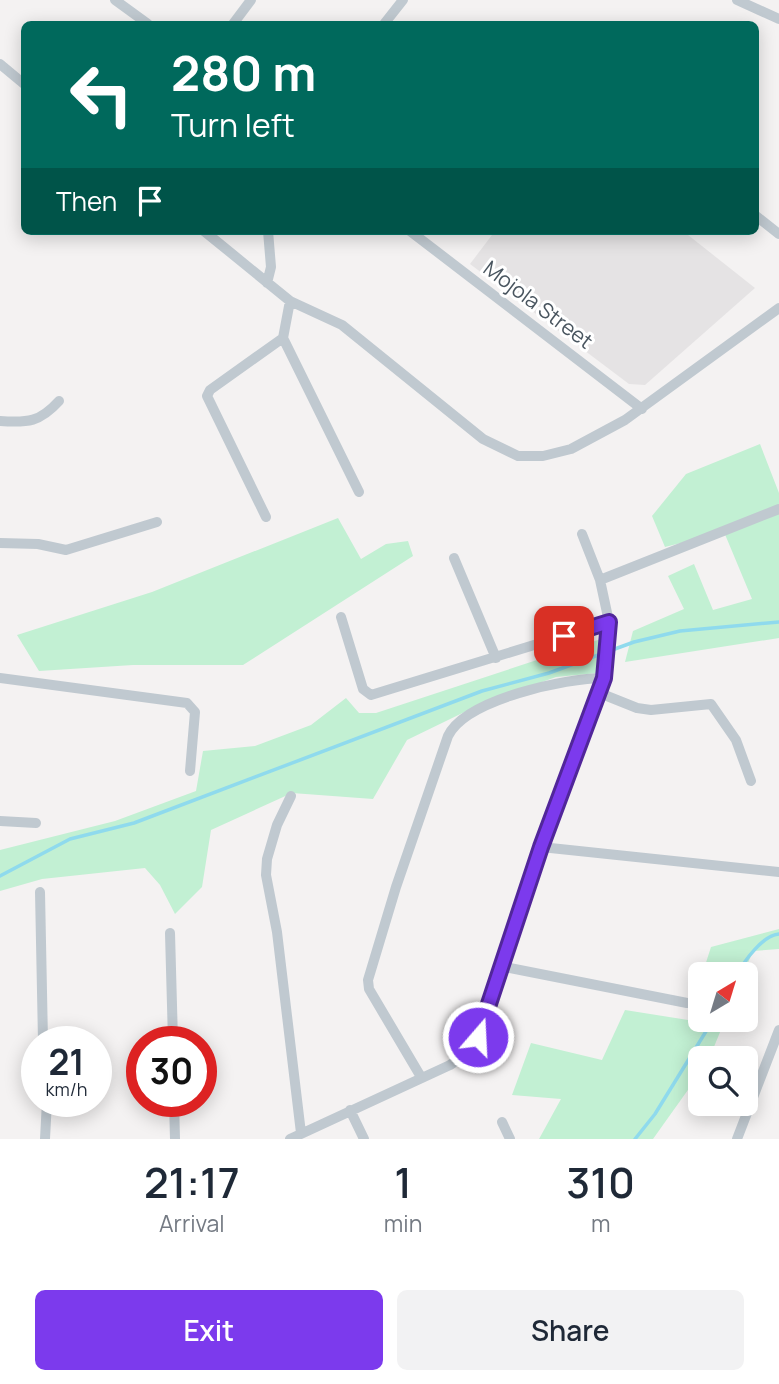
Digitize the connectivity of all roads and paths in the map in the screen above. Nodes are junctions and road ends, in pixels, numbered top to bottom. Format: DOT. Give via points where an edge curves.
graph roads {
  1 [pos="115,0"];
  2 [pos="251,0"];
  3 [pos="403,0"];
  4 [pos="737,0"];
  5 [pos="779,19"];
  6 [pos="144,21"];
  7 [pos="235,21"];
  8 [pos="386,21"];
  9 [pos="0,64"];
  10 [pos="21,82"];
  11 [pos="759,218"];
  12 [pos="779,234"];
  13 [pos="209,235"];
  14 [pos="268,235"];
  15 [pos="415,235"];
  16 [pos="267,283"];
  17 [pos="290,301"];
  18 [pos="779,308"];
  19 [pos="283,338"];
  20 [pos="59,401"];
  21 [pos="642,409"];
  22 [pos="0,421"];
  23 [pos="359,492"];
  24 [pos="779,509"];
  25 [pos="266,517"];
  26 [pos="157,522"];
  27 [pos="582,534"];
  28 [pos="0,543"];
  29 [pos="454,558"];
  30 [pos="600,580"];
  31 [pos="341,617"];
  32 [pos="609,628"];
  33 [pos="496,658"];
  34 [pos="604,676"];
  35 [pos="0,678"];
  36 [pos="597,692"];
  37 [pos="190,771"];
  38 [pos="751,781"];
  39 [pos="291,796"];
  40 [pos="0,821"];
  41 [pos="36,823"];
  42 [pos="541,847"];
  43 [pos="779,872"];
  44 [pos="40,892"];
  45 [pos="170,933"];
  46 [pos="500,966"];
  47 [pos="687,1003"];
  48 [pos="43,1026"];
  49 [pos="173,1026"];
  50 [pos="779,1030"];
  51 [pos="421,1077"];
  52 [pos="350,1110"];
  53 [pos="46,1117"];
  54 [pos="174,1117"];
  55 [pos="502,1122"];
  56 [pos="301,1133"];
  57 [pos="45,1139"];
  58 [pos="175,1139"];
  59 [pos="290,1139"];
  60 [pos="364,1139"];
  61 [pos="510,1139"];
  62 [pos="737,1139"];
  1 -- 6 [label="street"];
  2 -- 7 [label="street"];
  3 -- 8 [label="street"];
  4 -- 5 [label="street"];
  9 -- 10 [label="street"];
  11 -- 12 [label="street"];
  13 -- 16 [label="street"];
  14 -- 16 [label="street" via="271,267"];
  15 -- 21 [label="street, Mojola Street"];
  16 -- 17 [label="street"];
  17 -- 19 [label="street"];
  17 -- 21 [label="street" via="342,325 483,439 512,454 529,457 571,449"];
  18 -- 21 [label="street"];
  19 -- 23 [label="street"];
  19 -- 25 [label="street" via="207,396"];
  20 -- 22 [label="street" via="45,417 32,423"];
  24 -- 30 [label="street"];
  26 -- 28 [label="street" via="66,550 26,542"];
  27 -- 30 [label="street"];
  29 -- 33 [label="street"];
  30 -- 32 [label="street"];
  31 -- 33 [label="street" via="363,689 371,695"];
  32 -- 33 [label="street"];
  32 -- 34 [label="street"];
  34 -- 36 [label="street"];
  34 -- 51 [label="street" via="561,681 479,708 451,728 368,980"];
  35 -- 37 [label="street" via="187,702 195,712"];
  36 -- 38 [label="street" via="651,710 711,704 736,740"];
  36 -- 42 [label="street"];
  39 -- 56 [label="street" via="277,825 266,875"];
  40 -- 41 [label="street"];
  42 -- 43 [label="street"];
  42 -- 46 [label="street"];
  44 -- 48 [label="street"];
  45 -- 49 [label="street"];
  46 -- 47 [label="street"];
  46 -- 51 [label="street" via="478,1037 468,1052"];
  50 -- 62 [label="street"];
  51 -- 52 [label="street"];
  52 -- 56 [label="street"];
  52 -- 60 [label="street"];
  53 -- 57 [label="street"];
  54 -- 58 [label="street"];
  55 -- 61 [label="street"];
  56 -- 59 [label="street"];
}
